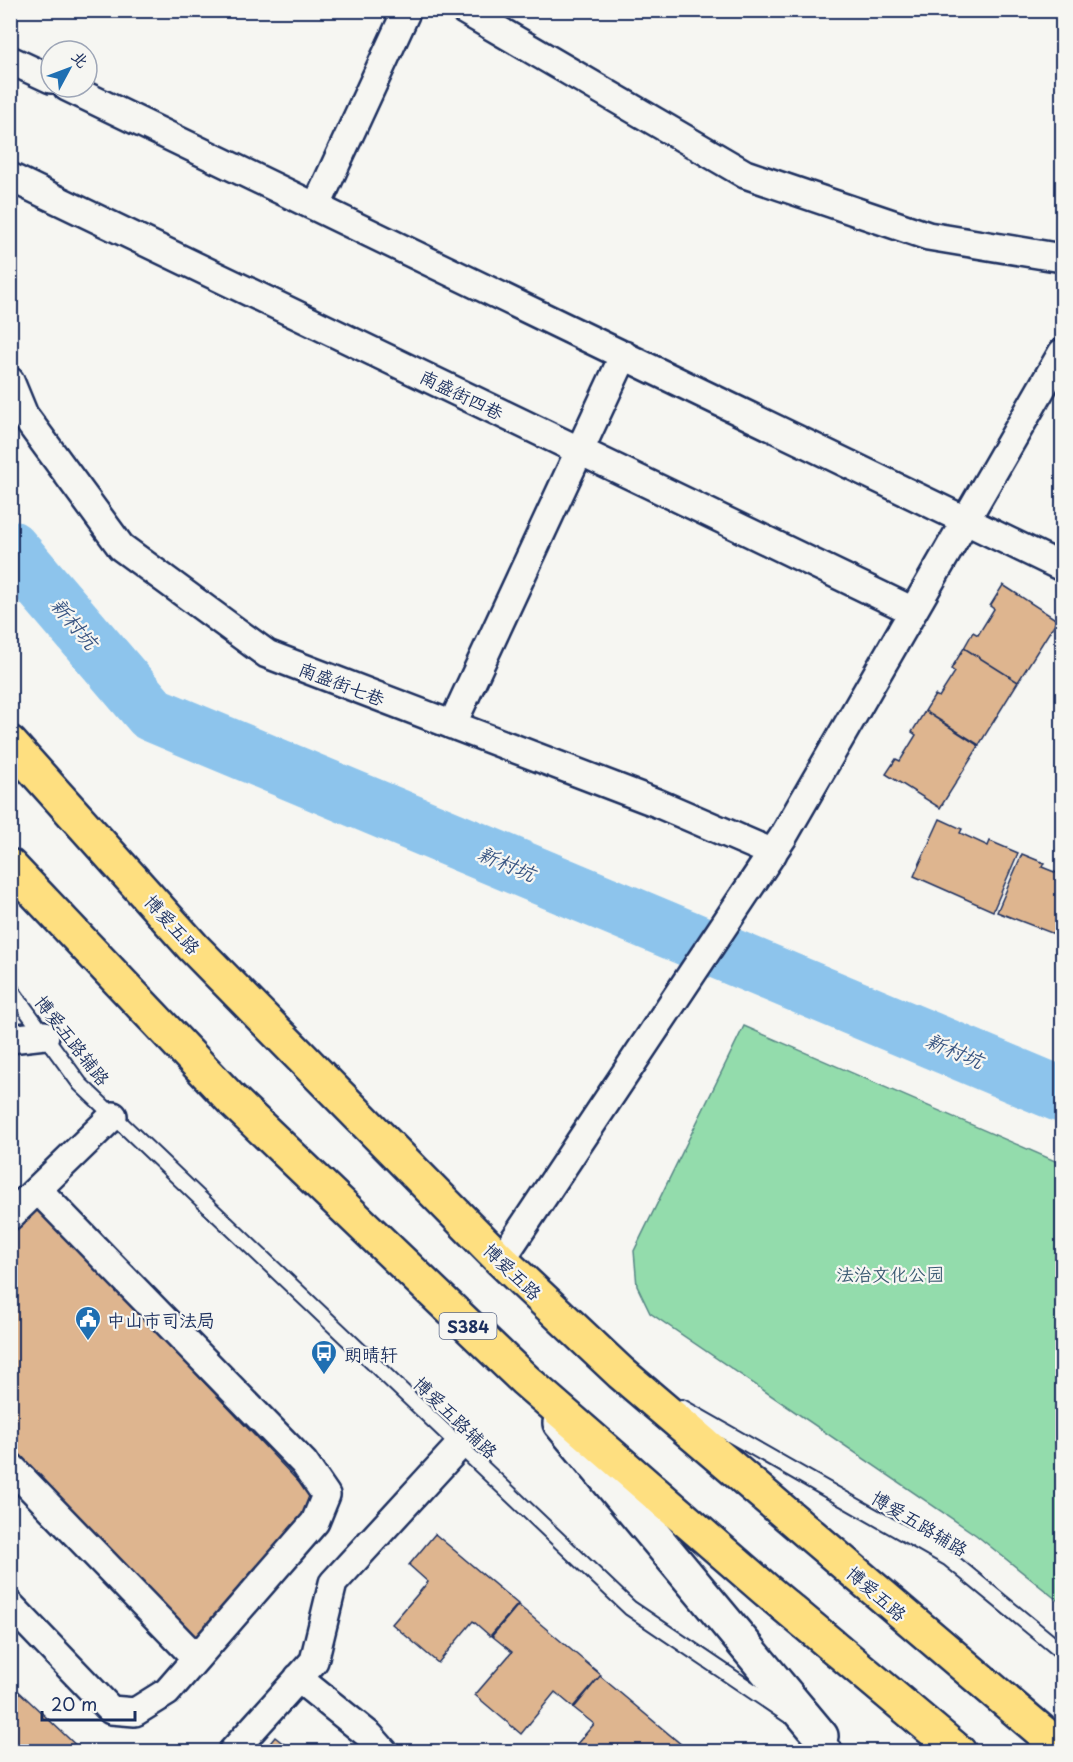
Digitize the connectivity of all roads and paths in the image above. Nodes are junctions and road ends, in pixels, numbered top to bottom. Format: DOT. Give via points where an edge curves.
graph roads {
  1 [pos="407,10"];
  2 [pos="464,10"];
  3 [pos="10,60"];
  4 [pos="39,74"];
  5 [pos="92,99"];
  6 [pos="10,177"];
  7 [pos="316,207"];
  8 [pos="1062,258"];
  9 [pos="1062,353"];
  10 [pos="624,355"];
  11 [pos="10,381"];
  12 [pos="579,451"];
  13 [pos="966,520"];
  14 [pos="1062,567"];
  15 [pos="914,611"];
  16 [pos="452,725"];
  17 [pos="10,743"];
  18 [pos="773,853"];
  19 [pos="10,866"];
  20 [pos="10,988"];
  21 [pos="45,1035"];
  22 [pos="10,1039"];
  23 [pos="113,1116"];
  24 [pos="38,1190"];
  25 [pos="13,1210"];
  26 [pos="501,1260"];
  27 [pos="621,1373"];
  28 [pos="525,1380"];
  29 [pos="459,1446"];
  30 [pos="10,1466"];
  31 [pos="10,1605"];
  32 [pos="1062,1652"];
  33 [pos="196,1658"];
  34 [pos="298,1678"];
  35 [pos="830,1744"];
  36 [pos="1062,1749"];
  37 [pos="232,1752"];
  38 [pos="384,1752"];
  39 [pos="959,1752"];
  1 -- 7 [label="street"];
  2 -- 8 [label="street" via="745,174 928,236"];
  3 -- 4 [label="street"];
  5 -- 7 [label="street"];
  6 -- 12 [label="street, 南盛街四巷"];
  7 -- 10 [label="street"];
  9 -- 13 [label="street"];
  10 -- 12 [label="street"];
  10 -- 13 [label="street"];
  11 -- 16 [label="street, 南盛街七巷" via="24,415 121,547 267,654"];
  12 -- 15 [label="street, 南盛街四巷"];
  12 -- 16 [label="street"];
  13 -- 14 [label="street"];
  13 -- 15 [label="street"];
  15 -- 18 [label="street"];
  16 -- 18 [label="street, 南盛街七巷" via="657,803"];
  17 -- 26 [label="highway, 博爱五路" via="193,947"];
  18 -- 26 [label="street"];
  19 -- 28 [label="highway, S384" via="231,1099"];
  20 -- 21 [label="lane, 博爱五路辅路"];
  21 -- 22 [label="street"];
  21 -- 23 [label="lane, 博爱五路辅路" via="80,1084"];
  23 -- 24 [label="street"];
  23 -- 29 [label="lane, 博爱五路辅路"];
  24 -- 25 [label="street"];
  24 -- 33 [label="street" via="304,1462 326,1495 315,1522"];
  26 -- 27 [label="highway, 博爱五路"];
  27 -- 32 [label="lane, 博爱五路辅路" via="949,1558"];
  27 -- 36 [label="highway, 博爱五路"];
  28 -- 35 [label="main road"];
  28 -- 39 [label="highway, S384"];
  29 -- 34 [label="street" via="333,1583 314,1661"];
  29 -- 35 [label="lane, 博爱五路辅路" via="630,1608"];
  30 -- 33 [label="street"];
  31 -- 33 [label="street" via="111,1710 135,1712 167,1692"];
  34 -- 37 [label="street"];
  34 -- 38 [label="street"];
}
